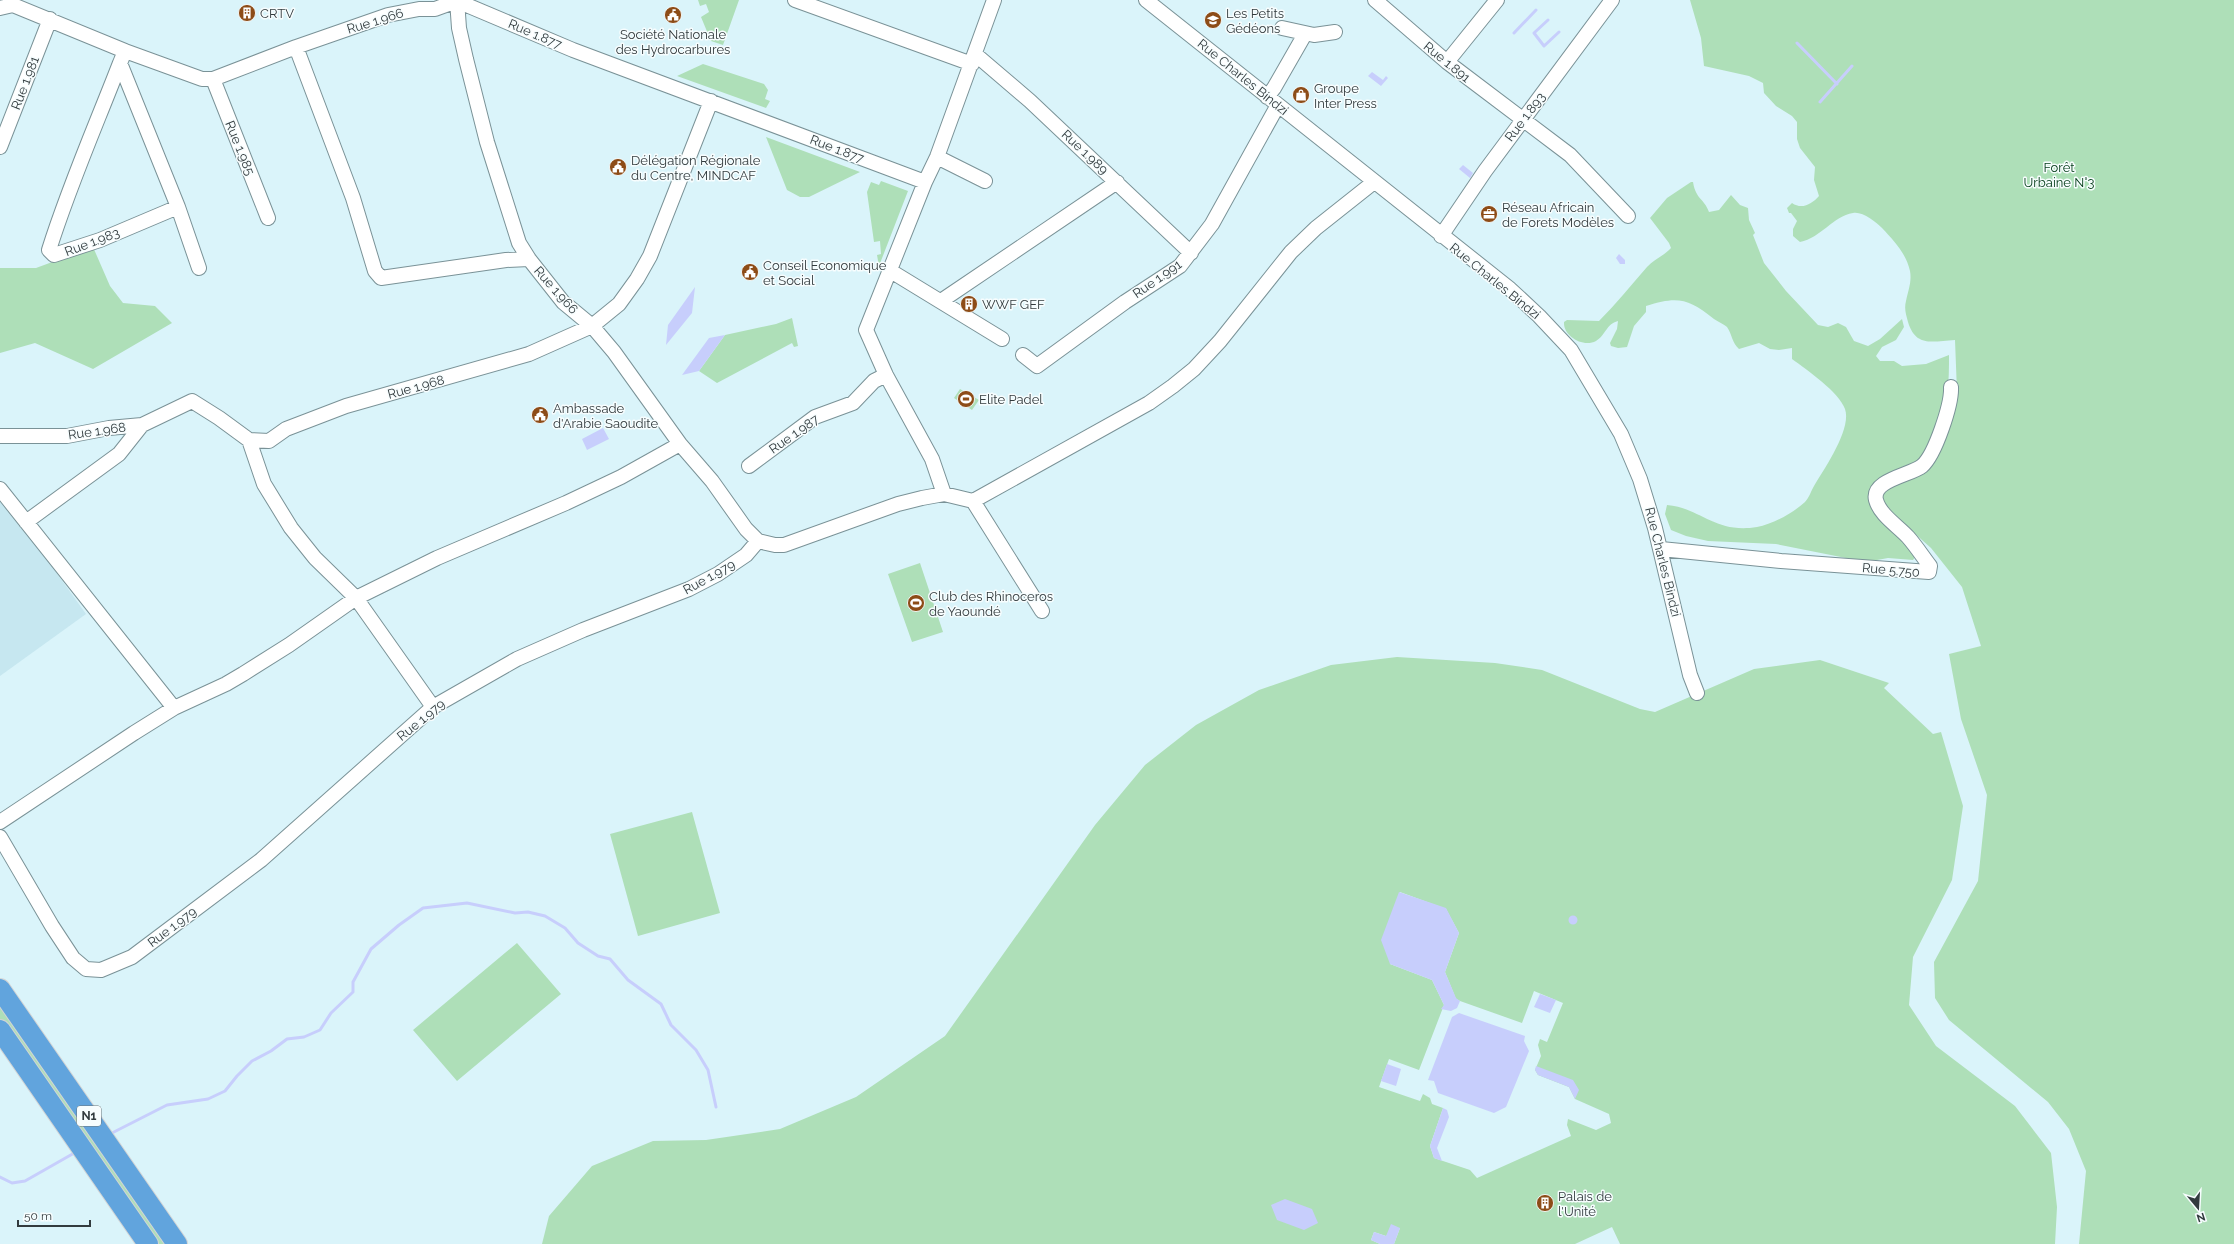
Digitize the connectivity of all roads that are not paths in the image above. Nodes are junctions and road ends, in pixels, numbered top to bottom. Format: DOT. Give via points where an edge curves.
graph roads {
  1 [pos="457,0"];
  2 [pos="794,0"];
  3 [pos="994,0"];
  4 [pos="1146,0"];
  5 [pos="1376,0"];
  6 [pos="1497,0"];
  7 [pos="1612,0"];
  8 [pos="417,4"];
  9 [pos="0,8"];
  10 [pos="50,19"];
  11 [pos="1282,28"];
  12 [pos="1335,32"];
  13 [pos="1305,34"];
  14 [pos="296,47"];
  15 [pos="123,57"];
  16 [pos="974,59"];
  17 [pos="1447,62"];
  18 [pos="213,78"];
  19 [pos="711,101"];
  20 [pos="1272,101"];
  21 [pos="1522,121"];
  22 [pos="0,148"];
  23 [pos="937,157"];
  24 [pos="985,181"];
  25 [pos="925,182"];
  26 [pos="1117,182"];
  27 [pos="1374,182"];
  28 [pos="178,208"];
  29 [pos="1628,216"];
  30 [pos="268,218"];
  31 [pos="1441,236"];
  32 [pos="1191,253"];
  33 [pos="529,259"];
  34 [pos="199,268"];
  35 [pos="889,270"];
  36 [pos="941,301"];
  37 [pos="592,326"];
  38 [pos="1002,340"];
  39 [pos="1024,355"];
  40 [pos="886,375"];
  41 [pos="1951,387"];
  42 [pos="142,425"];
  43 [pos="0,436"];
  44 [pos="249,440"];
  45 [pos="680,444"];
  46 [pos="749,466"];
  47 [pos="0,489"];
  48 [pos="944,494"];
  49 [pos="973,501"];
  50 [pos="26,522"];
  51 [pos="758,541"];
  52 [pos="1661,549"];
  53 [pos="356,598"];
  54 [pos="1042,611"];
  55 [pos="1697,693"];
  56 [pos="432,707"];
  57 [pos="174,708"];
  58 [pos="0,822"];
  59 [pos="0,837"];
  60 [pos="0,989"];
  61 [pos="0,1030"];
  62 [pos="148,1244"];
  63 [pos="177,1244"];
  1 -- 8 [label="street, Rue 1.966" via="434,9"];
  1 -- 19 [label="street, Rue 1.877" via="573,50"];
  1 -- 33 [label="street, Rue 1.966" via="459,28 488,142 519,243"];
  2 -- 16 [label="street"];
  3 -- 16 [label="street"];
  4 -- 20 [label="street, Rue Charles Bindzi"];
  5 -- 17 [label="street, Rue 1.891"];
  6 -- 17 [label="street"];
  7 -- 21 [label="street, Rue 1.893"];
  8 -- 14 [label="street, Rue 1.966"];
  9 -- 10 [label="street, Rue 1.966" via="13,5"];
  10 -- 15 [label="street, Rue 1.966"];
  10 -- 22 [label="street, Rue 1.981"];
  11 -- 13 [label="street"];
  12 -- 13 [label="street"];
  13 -- 20 [label="street, Rue 1.991" via="1274,88"];
  14 -- 18 [label="street, Rue 1.966"];
  14 -- 33 [label="street" via="353,198 375,271 381,278"];
  15 -- 18 [label="street, Rue 1.966" via="202,79"];
  15 -- 28 [label="street"];
  15 -- 28 [label="street, Rue 1.983" via="78,170 50,250 54,255 60,254"];
  16 -- 23 [label="street"];
  16 -- 26 [label="street, Rue 1.989" via="1030,101"];
  17 -- 21 [label="street, Rue 1.891"];
  18 -- 30 [label="street, Rue 1.985"];
  19 -- 25 [label="street, Rue 1.877"];
  19 -- 37 [label="street, Rue 1.968" via="650,256 619,304"];
  20 -- 27 [label="street, Rue Charles Bindzi"];
  20 -- 32 [label="street, Rue 1.991" via="1212,224"];
  21 -- 29 [label="street, Rue 1.891" via="1570,155"];
  21 -- 31 [label="street, Rue 1.893"];
  23 -- 24 [label="street"];
  23 -- 25 [label="street"];
  25 -- 35 [label="street"];
  26 -- 32 [label="street, Rue 1.989"];
  26 -- 36 [label="street"];
  27 -- 31 [label="street, Rue Charles Bindzi"];
  27 -- 49 [label="street" via="1316,228 1291,252 1220,341 1194,369 1173,386 1149,403"];
  28 -- 34 [label="street"];
  31 -- 52 [label="street, Rue Charles Bindzi" via="1510,289 1571,350 1620,434 1640,479"];
  32 -- 39 [label="street, Rue 1.991" via="1180,266 1125,302 1037,366"];
  33 -- 37 [label="street, Rue 1.966" via="564,302"];
  35 -- 36 [label="street"];
  35 -- 40 [label="street" via="866,330"];
  36 -- 38 [label="street"];
  37 -- 44 [label="street, Rue 1.968" via="529,354 346,406 286,430 269,441"];
  37 -- 45 [label="street, Rue 1.966" via="614,352"];
  40 -- 46 [label="street, Rue 1.987" via="874,382 853,403 815,417"];
  40 -- 48 [label="street" via="932,459"];
  41 -- 52 [label="street, Rue 5.750" via="1951,402 1944,423 1926,460 1915,470 1883,483 1876,494 1882,512 1909,538 1930,566 1929,572 1789,562"];
  42 -- 43 [label="street, Rue 1.968" via="67,436"];
  42 -- 44 [label="street, Rue 1.968" via="192,401"];
  42 -- 50 [label="street" via="119,454"];
  44 -- 53 [label="street" via="264,484 291,528 315,558"];
  45 -- 51 [label="street, Rue 1.966"];
  45 -- 53 [label="street" via="621,477 437,558"];
  47 -- 50 [label="street"];
  48 -- 49 [label="street"];
  48 -- 51 [label="street" via="898,504 784,545"];
  49 -- 54 [label="street"];
  50 -- 57 [label="street"];
  51 -- 56 [label="street, Rue 1.979" via="746,555 689,589 517,659"];
  52 -- 55 [label="street, Rue Charles Bindzi" via="1690,675"];
  53 -- 56 [label="street"];
  53 -- 57 [label="street" via="238,678"];
  56 -- 59 [label="street, Rue 1.979" via="260,860 132,957 101,970 86,968 73,958"];
  57 -- 58 [label="street"];
  60 -- 63 [label="highway, N1"];
  61 -- 62 [label="highway, N1"];
}
